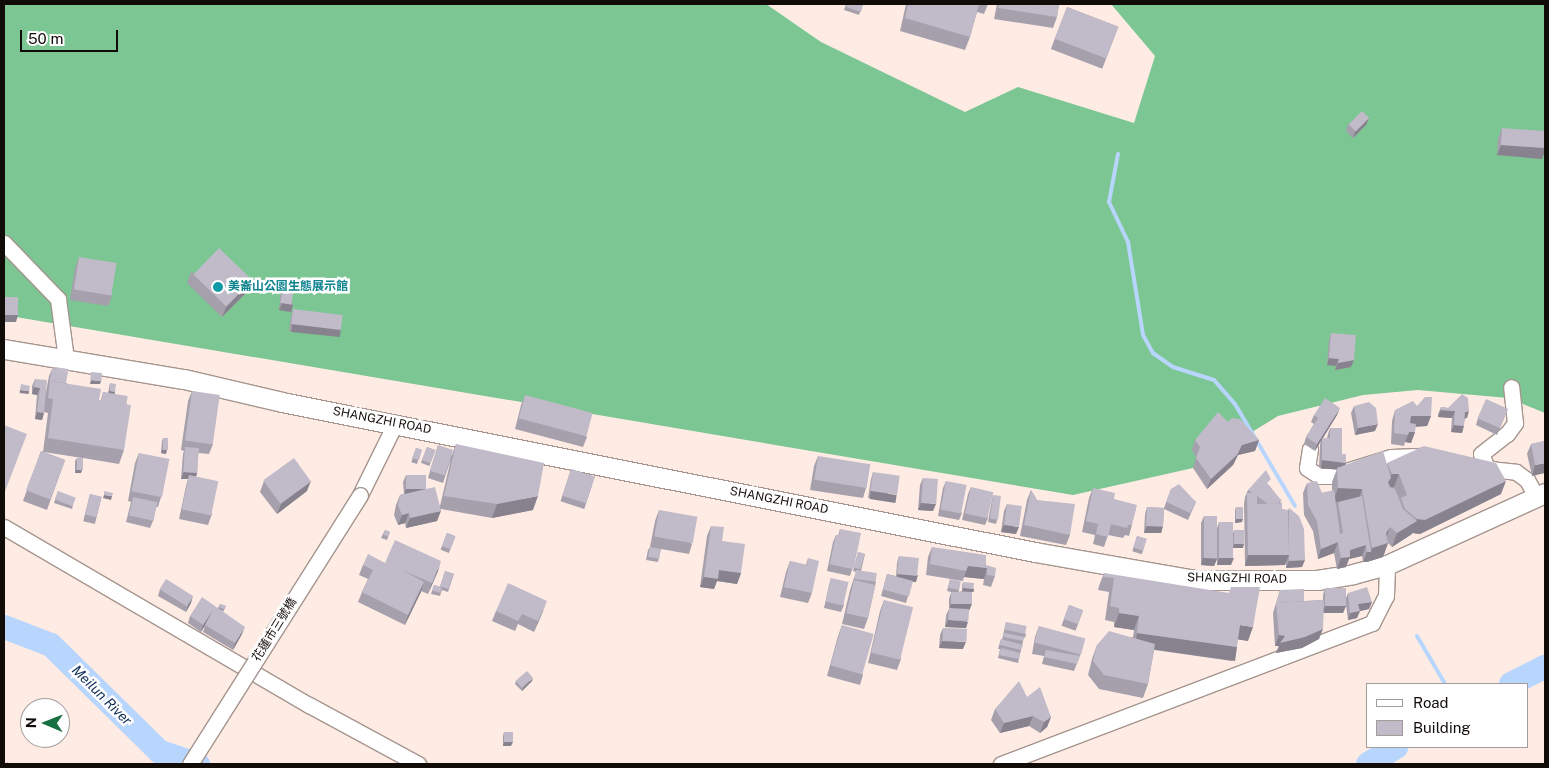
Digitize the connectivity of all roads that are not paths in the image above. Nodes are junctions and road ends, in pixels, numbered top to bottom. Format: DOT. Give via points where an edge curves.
graph roads {
  1 [pos="4,243"];
  2 [pos="4,349"];
  3 [pos="66,358"];
  4 [pos="1511,387"];
  5 [pos="395,424"];
  6 [pos="1310,449"];
  7 [pos="1443,462"];
  8 [pos="1468,466"];
  9 [pos="1487,468"];
  10 [pos="1541,495"];
  11 [pos="4,527"];
  12 [pos="1387,565"];
  13 [pos="190,764"];
  14 [pos="418,764"];
  15 [pos="1001,764"];
  1 -- 3 [label="street" via="58,299"];
  2 -- 3 [label="street, SHANGZHI ROAD"];
  3 -- 5 [label="street, SHANGZHI ROAD" via="184,379"];
  4 -- 9 [label="street" via="1515,423 1508,434 1481,454"];
  5 -- 12 [label="street, SHANGZHI ROAD" via="1167,577 1228,582 1317,580"];
  5 -- 13 [label="street, 花蓮市三號橋, bridge" via="360,495"];
  6 -- 7 [label="street" via="1307,468 1319,476 1330,476 1391,457 1420,455"];
  8 -- 9 [label="street"];
  9 -- 10 [label="street" via="1525,471"];
  10 -- 12 [label="street, SHANGZHI ROAD"];
  11 -- 14 [label="street" via="309,705"];
  12 -- 15 [label="street" via="1386,596 1372,622"];
}
